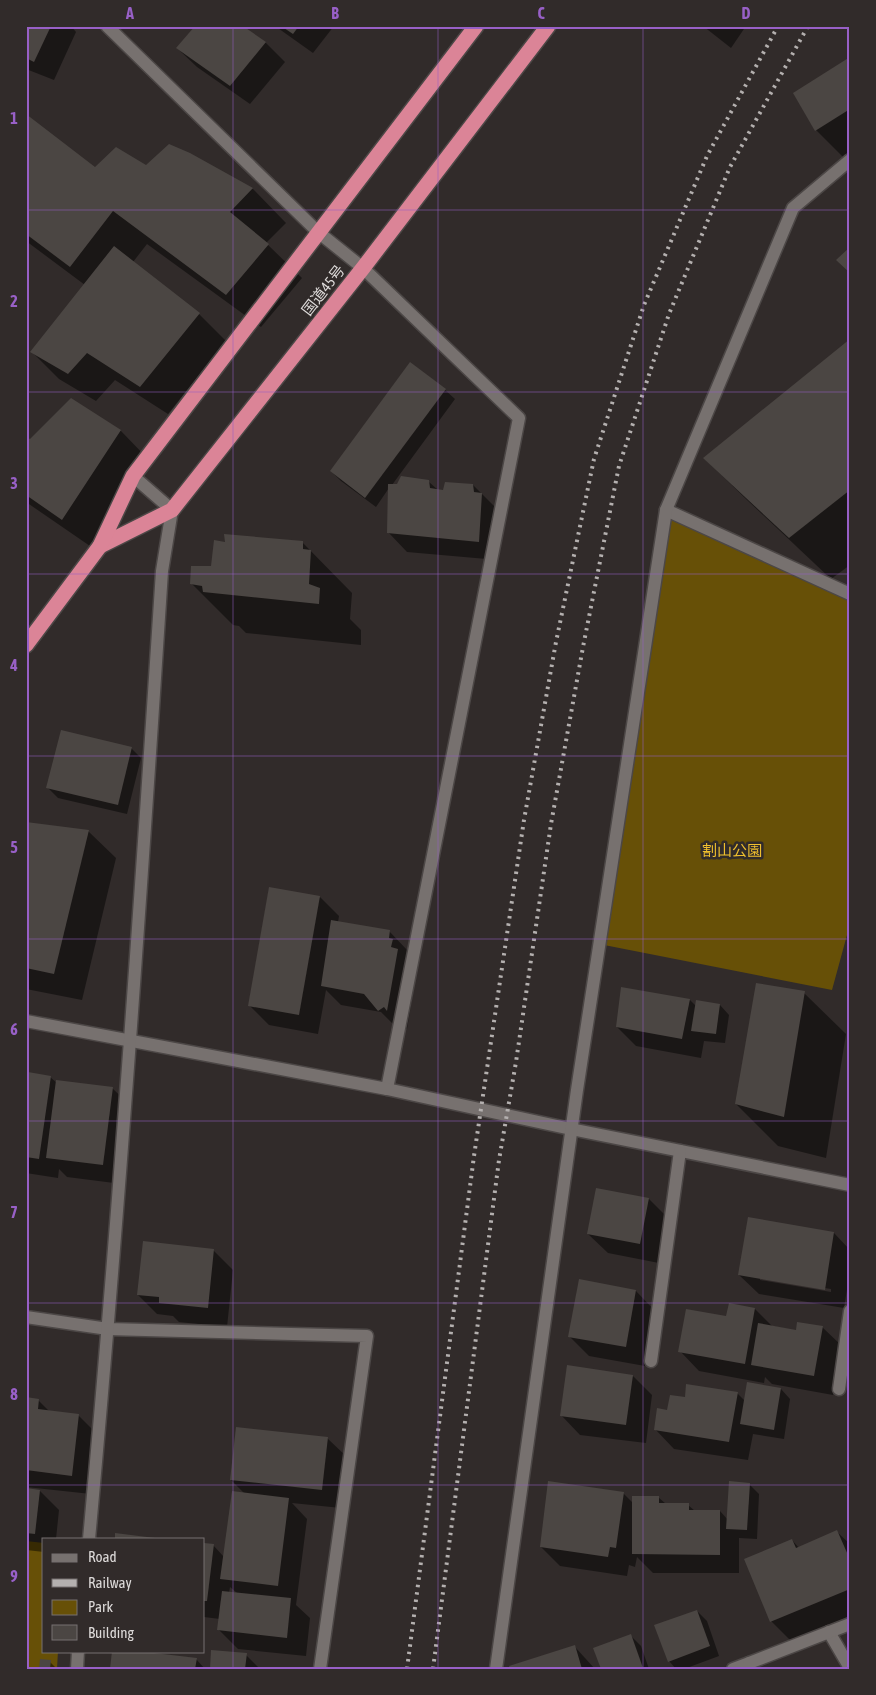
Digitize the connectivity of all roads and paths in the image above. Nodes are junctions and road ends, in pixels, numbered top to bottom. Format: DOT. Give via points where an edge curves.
graph roads {
  1 [pos="107,26"];
  2 [pos="476,26"];
  3 [pos="548,26"];
  4 [pos="850,160"];
  5 [pos="318,232"];
  6 [pos="363,268"];
  7 [pos="132,476"];
  8 [pos="172,510"];
  9 [pos="666,510"];
  10 [pos="100,546"];
  11 [pos="850,594"];
  12 [pos="26,645"];
  13 [pos="26,1021"];
  14 [pos="131,1041"];
  15 [pos="387,1089"];
  16 [pos="571,1129"];
  17 [pos="680,1151"];
  18 [pos="850,1185"];
  19 [pos="850,1311"];
  20 [pos="26,1317"];
  21 [pos="108,1329"];
  22 [pos="651,1361"];
  23 [pos="839,1388"];
  24 [pos="89,1538"];
  25 [pos="850,1624"];
  26 [pos="828,1632"];
  27 [pos="78,1652"];
  28 [pos="749,1666"];
  29 [pos="850,1668"];
  30 [pos="77,1669"];
  31 [pos="320,1669"];
  32 [pos="496,1669"];
  33 [pos="733,1669"];
  1 -- 5 [label="street"];
  2 -- 5 [label="highway, 国道45号"];
  3 -- 6 [label="highway, 国道45号"];
  4 -- 9 [label="street" via="793,208"];
  5 -- 6 [label="street"];
  5 -- 7 [label="highway, 国道45号"];
  6 -- 8 [label="highway, 国道45号"];
  6 -- 15 [label="street" via="519,418"];
  7 -- 8 [label="street"];
  7 -- 10 [label="highway, 国道45号"];
  8 -- 10 [label="highway, 国道45号"];
  8 -- 14 [label="street" via="162,571"];
  9 -- 11 [label="street"];
  9 -- 16 [label="street"];
  10 -- 12 [label="highway, 国道45号"];
  13 -- 14 [label="street"];
  14 -- 15 [label="street"];
  14 -- 21 [label="street"];
  15 -- 16 [label="street"];
  16 -- 17 [label="street"];
  16 -- 32 [label="street"];
  17 -- 18 [label="street"];
  17 -- 22 [label="street"];
  19 -- 23 [label="street"];
  20 -- 21 [label="street"];
  21 -- 24 [label="street"];
  21 -- 31 [label="street" via="367,1336"];
  25 -- 26 [label="street"];
  26 -- 28 [label="street"];
  26 -- 29 [label="street"];
  27 -- 30 [label="street"];
  28 -- 33 [label="street"];
}
